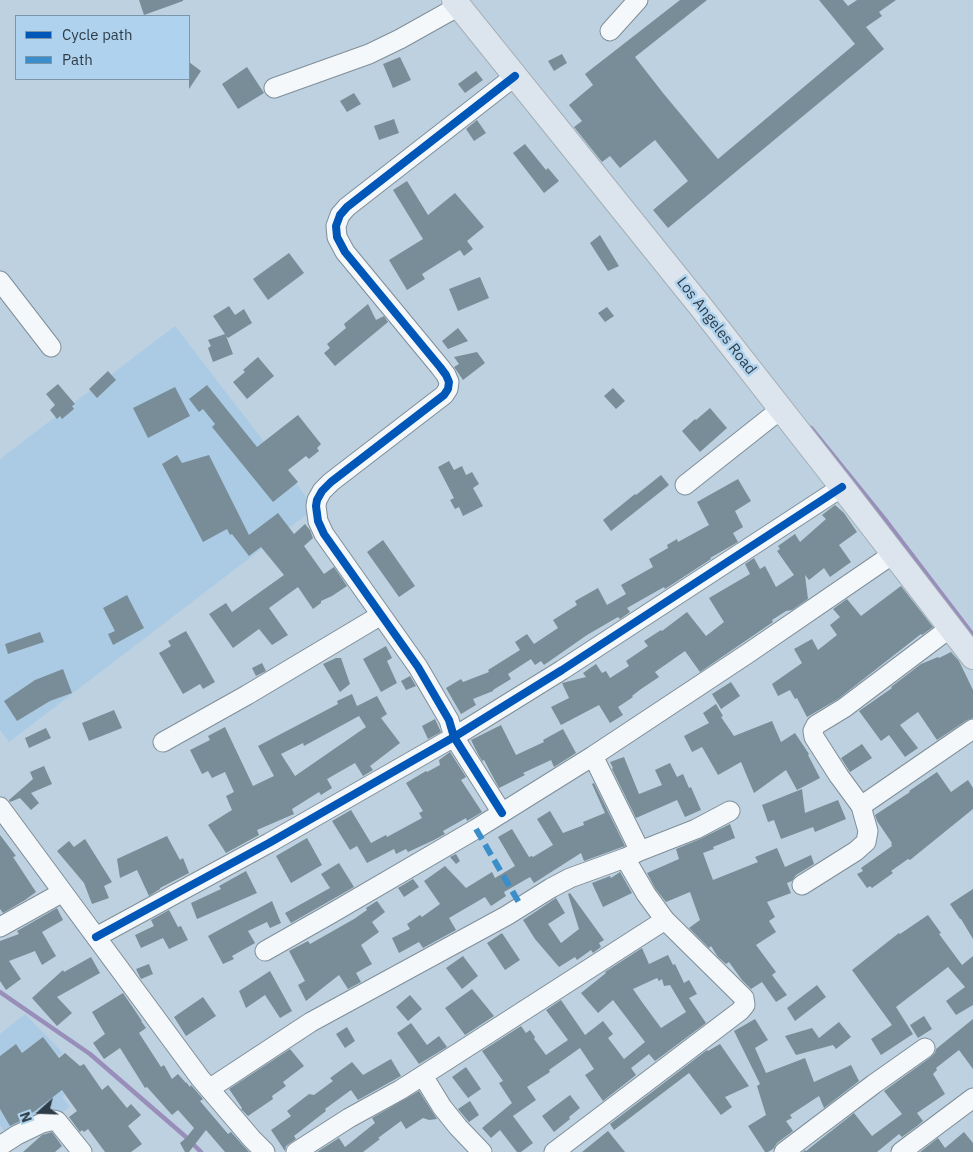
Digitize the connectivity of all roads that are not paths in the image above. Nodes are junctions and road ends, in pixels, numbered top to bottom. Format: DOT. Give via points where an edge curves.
graph roads {
  1 [pos="638,0"];
  2 [pos="456,3"];
  3 [pos="610,31"];
  4 [pos="515,76"];
  5 [pos="274,88"];
  6 [pos="0,281"];
  7 [pos="51,347"];
  8 [pos="781,409"];
  9 [pos="685,485"];
  10 [pos="842,487"];
  11 [pos="893,554"];
  12 [pos="381,615"];
  13 [pos="950,628"];
  14 [pos="973,657"];
  15 [pos="973,728"];
  16 [pos="454,737"];
  17 [pos="163,742"];
  18 [pos="593,756"];
  19 [pos="861,806"];
  20 [pos="730,811"];
  21 [pos="2,813"];
  22 [pos="502,813"];
  23 [pos="632,854"];
  24 [pos="802,885"];
  25 [pos="63,892"];
  26 [pos="664,920"];
  27 [pos="0,928"];
  28 [pos="96,937"];
  29 [pos="265,951"];
  30 [pos="925,1048"];
  31 [pos="423,1076"];
  32 [pos="209,1089"];
  33 [pos="973,1098"];
  34 [pos="0,1146"];
  35 [pos="82,1152"];
  36 [pos="265,1152"];
  37 [pos="296,1152"];
  38 [pos="482,1152"];
  39 [pos="554,1152"];
  40 [pos="784,1152"];
  41 [pos="901,1152"];
  1 -- 3 [label="street"];
  2 -- 4 [label="main road, Los Angeles Road"];
  2 -- 5 [label="street" via="400,39 368,54"];
  4 -- 8 [label="main road, Los Angeles Road"];
  4 -- 12 [label="street" via="347,208 336,226 344,252 449,382 444,394 331,482 317,500 318,521 324,534"];
  6 -- 7 [label="street"];
  8 -- 9 [label="street"];
  8 -- 10 [label="main road, Los Angeles Road"];
  10 -- 11 [label="main road, Los Angeles Road"];
  10 -- 16 [label="street"];
  11 -- 13 [label="main road, Los Angeles Road"];
  11 -- 18 [label="street"];
  12 -- 16 [label="street" via="418,666 449,720"];
  12 -- 17 [label="street"];
  13 -- 14 [label="main road, Los Angeles Road"];
  13 -- 19 [label="street" via="813,730 814,737"];
  15 -- 19 [label="street"];
  16 -- 22 [label="street"];
  16 -- 28 [label="street"];
  18 -- 22 [label="street"];
  18 -- 23 [label="street"];
  19 -- 24 [label="street" via="868,831 866,842"];
  20 -- 23 [label="street" via="696,829"];
  21 -- 25 [label="street"];
  22 -- 29 [label="street"];
  23 -- 26 [label="street" via="646,894"];
  23 -- 32 [label="street" via="551,888 506,916 311,1022"];
  25 -- 27 [label="street"];
  25 -- 28 [label="street"];
  26 -- 31 [label="street"];
  26 -- 39 [label="street" via="744,998 745,1004"];
  28 -- 32 [label="street"];
  30 -- 40 [label="street"];
  31 -- 37 [label="street"];
  31 -- 38 [label="street" via="442,1107"];
  32 -- 36 [label="street"];
  33 -- 41 [label="street"];
  34 -- 35 [label="street" via="17,1135 54,1120"];
}
